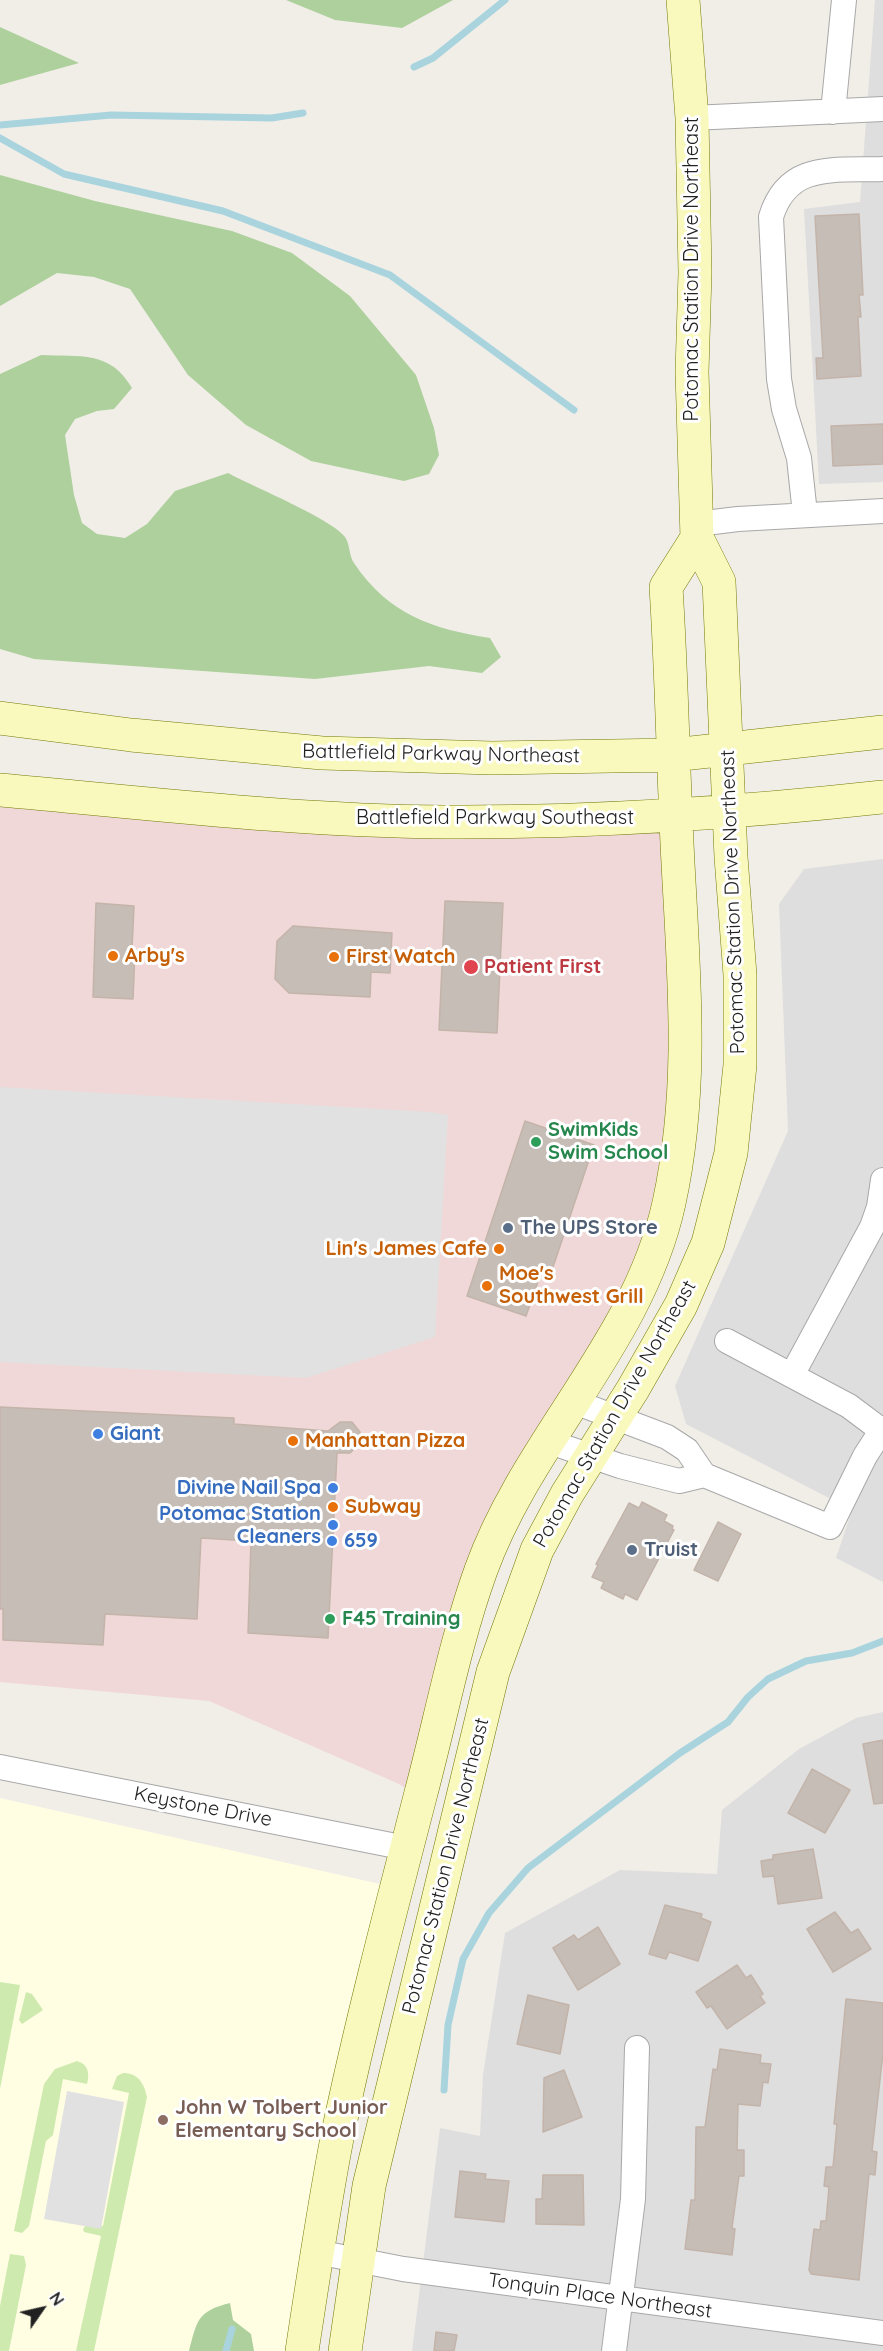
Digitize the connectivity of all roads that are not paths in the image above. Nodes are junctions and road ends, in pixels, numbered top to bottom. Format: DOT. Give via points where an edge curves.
graph roads {
  1 [pos="683,0"];
  2 [pos="844,0"];
  3 [pos="883,109"];
  4 [pos="833,112"];
  5 [pos="692,118"];
  6 [pos="883,169"];
  7 [pos="883,511"];
  8 [pos="805,514"];
  9 [pos="697,531"];
  10 [pos="0,718"];
  11 [pos="883,732"];
  12 [pos="727,749"];
  13 [pos="673,755"];
  14 [pos="0,790"];
  15 [pos="883,797"];
  16 [pos="729,813"];
  17 [pos="676,816"];
  18 [pos="883,1180"];
  19 [pos="727,1341"];
  20 [pos="792,1375"];
  21 [pos="575,1402"];
  22 [pos="616,1416"];
  23 [pos="882,1429"];
  24 [pos="547,1441"];
  25 [pos="591,1456"];
  26 [pos="704,1475"];
  27 [pos="0,1767"];
  28 [pos="406,1848"];
  29 [pos="637,2048"];
  30 [pos="317,2252"];
  31 [pos="358,2260"];
  32 [pos="621,2299"];
  33 [pos="883,2333"];
  34 [pos="302,2351"];
  35 [pos="345,2351"];
  36 [pos="614,2351"];
  1 -- 5 [label="street, Potomac Station Drive Northeast"];
  2 -- 4 [label="street"];
  3 -- 4 [label="street"];
  4 -- 5 [label="street"];
  5 -- 9 [label="street, Potomac Station Drive Northeast" via="692,372"];
  6 -- 8 [label="street" via="812,173 797,178 776,200 771,217 779,379 799,458"];
  7 -- 8 [label="street"];
  8 -- 9 [label="street"];
  9 -- 12 [label="street, Potomac Station Drive Northeast" via="719,582"];
  9 -- 13 [label="street, Potomac Station Drive Northeast" via="666,587"];
  10 -- 13 [label="street, Battlefield Parkway Northeast" via="322,753 492,758"];
  11 -- 12 [label="street, Battlefield Parkway Northeast"];
  12 -- 13 [label="street, Battlefield Parkway Northeast"];
  12 -- 16 [label="street, Potomac Station Drive Northeast"];
  13 -- 17 [label="street, Potomac Station Drive Northeast"];
  14 -- 17 [label="street, Battlefield Parkway Southeast" via="251,813 442,822"];
  15 -- 16 [label="street, Battlefield Parkway Southeast"];
  16 -- 17 [label="street, Battlefield Parkway Southeast"];
  16 -- 22 [label="street, Potomac Station Drive Northeast" via="741,1026 738,1104 731,1153 708,1243 681,1305"];
  17 -- 21 [label="street, Potomac Station Drive Northeast" via="687,1026 674,1172 650,1263 603,1358"];
  18 -- 20 [label="street" via="872,1227"];
  19 -- 20 [label="street"];
  20 -- 23 [label="street"];
  21 -- 22 [label="street"];
  21 -- 24 [label="street, Potomac Station Drive Northeast"];
  22 -- 25 [label="street, Potomac Station Drive Northeast"];
  22 -- 26 [label="street" via="644,1426 687,1450"];
  23 -- 26 [label="street" via="830,1527"];
  24 -- 25 [label="street"];
  24 -- 28 [label="street, Potomac Station Drive Northeast" via="482,1567"];
  25 -- 26 [label="street" via="679,1481"];
  25 -- 31 [label="street, Potomac Station Drive Northeast" via="537,1550 493,1672 385,2116"];
  27 -- 28 [label="street, Keystone Drive"];
  28 -- 30 [label="street, Potomac Station Drive Northeast" via="339,2130"];
  29 -- 32 [label="street" via="633,2199"];
  30 -- 31 [label="street, Tonquin Place Northeast"];
  30 -- 34 [label="street, Potomac Station Drive Northeast"];
  31 -- 32 [label="street, Tonquin Place Northeast"];
  31 -- 35 [label="street, Potomac Station Drive Northeast"];
  32 -- 33 [label="street, Tonquin Place Northeast"];
  32 -- 36 [label="street"];
}
